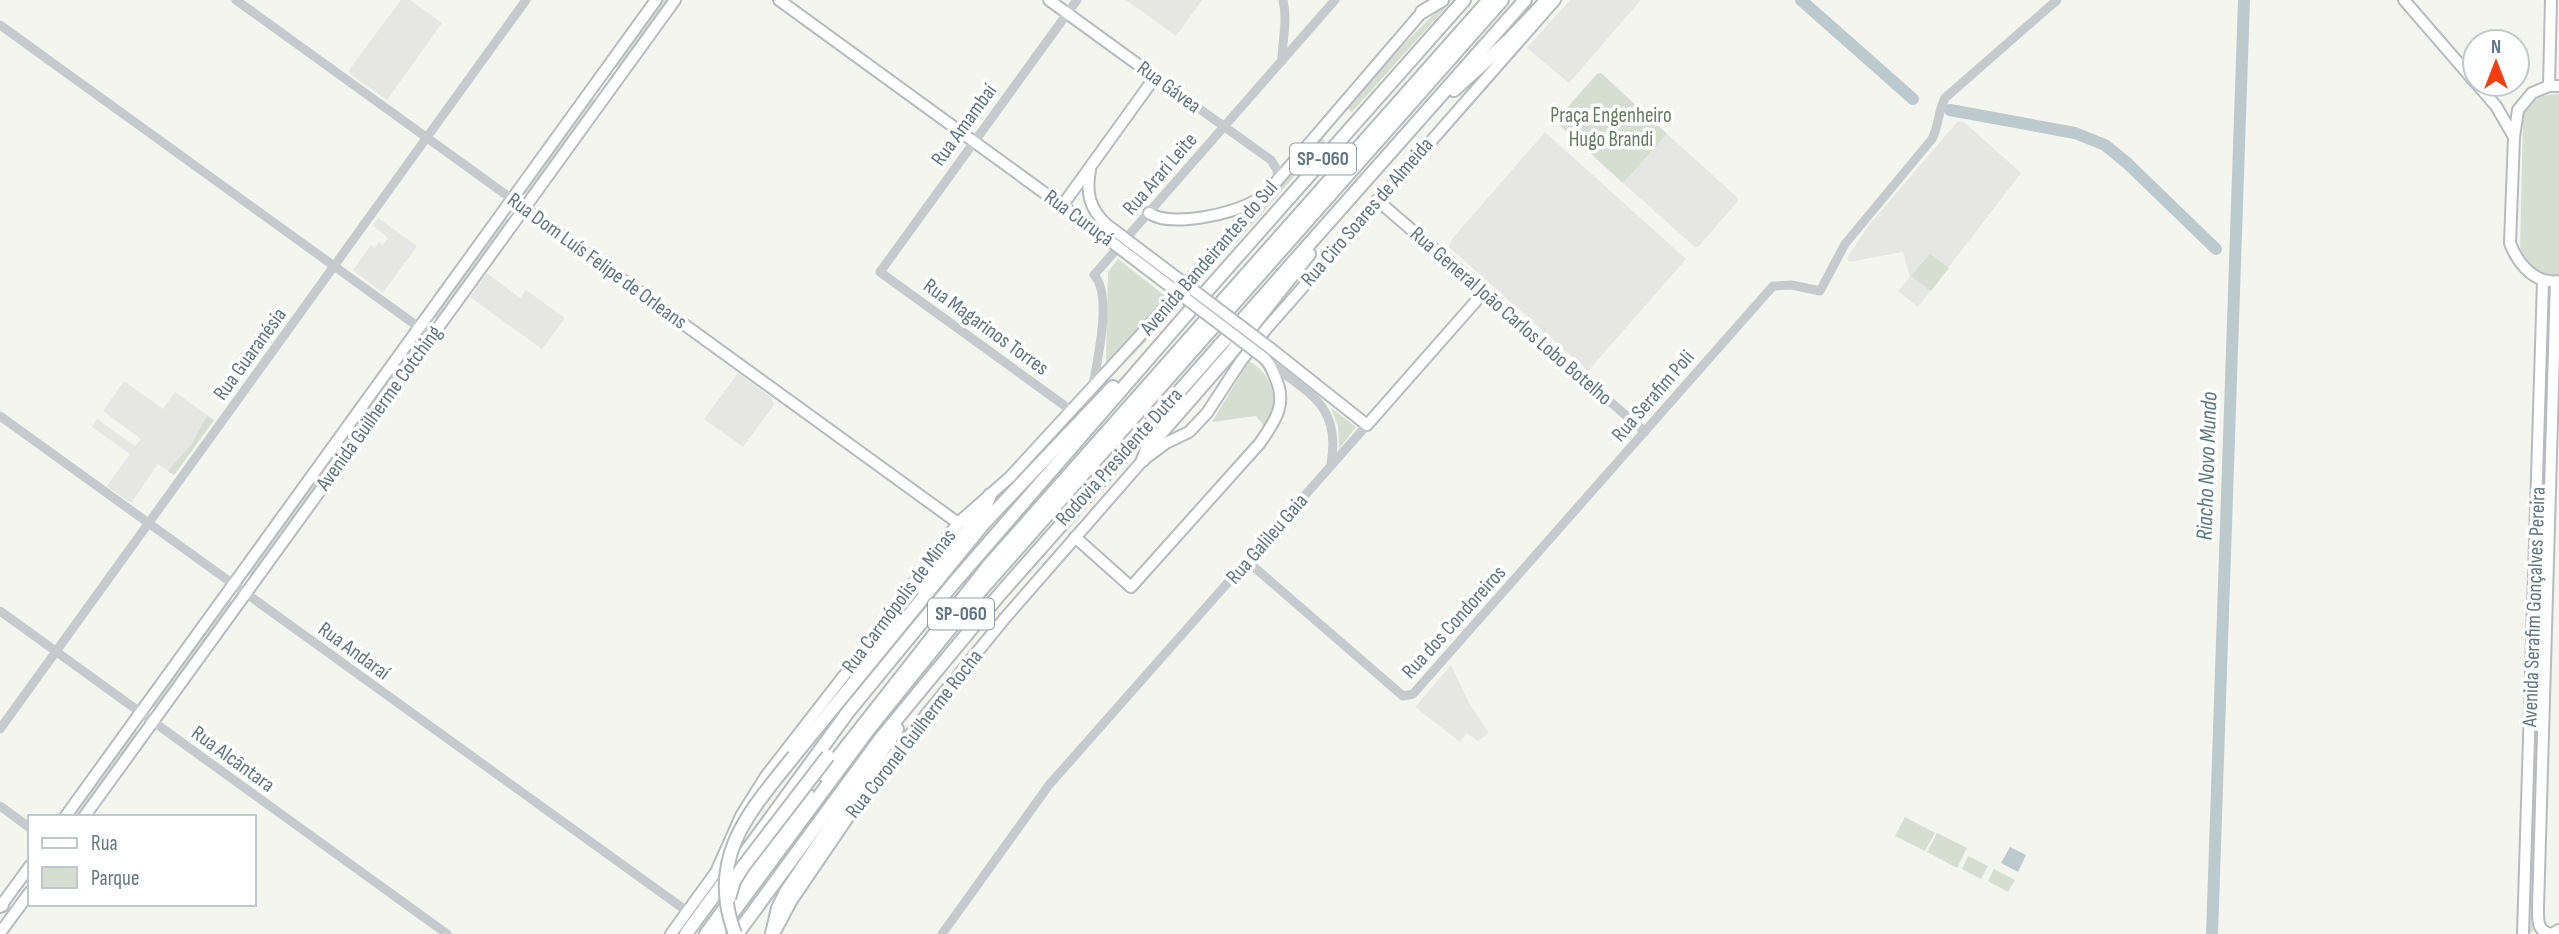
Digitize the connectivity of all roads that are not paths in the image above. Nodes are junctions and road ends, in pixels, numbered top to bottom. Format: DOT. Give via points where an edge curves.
graph roads {
  1 [pos="236,0"];
  2 [pos="526,0"];
  3 [pos="656,0"];
  4 [pos="675,0"];
  5 [pos="779,0"];
  6 [pos="1049,0"];
  7 [pos="1077,0"];
  8 [pos="1283,0"];
  9 [pos="1335,0"];
  10 [pos="1432,0"];
  11 [pos="1442,0"];
  12 [pos="1464,0"];
  13 [pos="1489,0"];
  14 [pos="1502,0"];
  15 [pos="1525,0"];
  16 [pos="1547,0"];
  17 [pos="1555,0"];
  18 [pos="2057,0"];
  19 [pos="2404,0"];
  20 [pos="2552,0"];
  21 [pos="1422,12"];
  22 [pos="1067,13"];
  23 [pos="0,25"];
  24 [pos="1286,29"];
  25 [pos="1297,44"];
  26 [pos="1282,61"];
  27 [pos="2461,66"];
  28 [pos="1155,77"];
  29 [pos="2554,86"];
  30 [pos="2489,98"];
  31 [pos="1436,102"];
  32 [pos="2496,106"];
  33 [pos="2518,110"];
  34 [pos="1224,127"];
  35 [pos="2514,137"];
  36 [pos="427,138"];
  37 [pos="973,143"];
  38 [pos="1090,167"];
  39 [pos="1278,180"];
  40 [pos="1265,195"];
  41 [pos="512,200"];
  42 [pos="1377,200"];
  43 [pos="1062,206"];
  44 [pos="524,208"];
  45 [pos="1149,213"];
  46 [pos="1324,227"];
  47 [pos="1103,229"];
  48 [pos="334,267"];
  49 [pos="880,272"];
  50 [pos="2543,281"];
  51 [pos="2558,281"];
  52 [pos="1484,292"];
  53 [pos="1183,318"];
  54 [pos="419,327"];
  55 [pos="432,336"];
  56 [pos="1267,356"];
  57 [pos="1093,386"];
  58 [pos="1072,411"];
  59 [pos="0,416"];
  60 [pos="1367,425"];
  61 [pos="1189,432"];
  62 [pos="1645,432"];
  63 [pos="1143,460"];
  64 [pos="1331,467"];
  65 [pos="990,495"];
  66 [pos="958,523"];
  67 [pos="148,524"];
  68 [pos="1075,537"];
  69 [pos="1247,561"];
  70 [pos="1528,565"];
  71 [pos="233,585"];
  72 [pos="245,594"];
  73 [pos="0,611"];
  74 [pos="923,647"];
  75 [pos="56,652"];
  76 [pos="850,686"];
  77 [pos="910,704"];
  78 [pos="140,713"];
  79 [pos="153,722"];
  80 [pos="0,729"];
  81 [pos="0,806"];
  82 [pos="66,815"];
  83 [pos="85,815"];
  84 [pos="28,827"];
  85 [pos="28,869"];
  86 [pos="28,895"];
  87 [pos="1,906"];
  88 [pos="728,910"];
  89 [pos="688,912"];
  90 [pos="2559,931"];
  91 [pos="0,933"];
  92 [pos="447,934"];
  93 [pos="671,934"];
  94 [pos="686,934"];
  95 [pos="706,934"];
  96 [pos="717,934"];
  97 [pos="736,934"];
  98 [pos="773,934"];
  99 [pos="942,934"];
  100 [pos="2523,934"];
  101 [pos="2553,934"];
  1 -- 36 [label="street, Rua Dom Luís Felipe de Orleans"];
  2 -- 36 [label="street, Rua Guaranésia"];
  3 -- 41 [label="main road, Avenida Guilherme Cotching"];
  4 -- 44 [label="main road, Avenida Guilherme Cotching"];
  5 -- 37 [label="main road, Rua Curuçá"];
  6 -- 22 [label="main road, Rua Gávea"];
  7 -- 22 [label="street, Rua Amambaí"];
  8 -- 24 [label="street"];
  9 -- 25 [label="street, Rua Arari Leite"];
  10 -- 21 [label="street, Avenida Bandeirantes do Sul"];
  11 -- 21 [label="highway"];
  12 -- 53 [label="highway, Rodovia Presidente Dutra / SP-060"];
  13 -- 74 [label="highway, Rodovia Presidente Dutra / SP-060" via="1002,550"];
  14 -- 96 [label="highway, Rodovia Presidente Dutra / SP-060" via="1008,558 869,729"];
  15 -- 31 [label="highway, Rodovia Presidente Dutra / SP-060"];
  16 -- 31 [label="highway" via="1464,83"];
  17 -- 42 [label="main road, Rua Ciro Soares de Almeida"];
  18 -- 62 [label="street, Rua Serafim Poli" via="1948,94 1932,139 1845,244 1820,291 1773,286"];
  19 -- 27 [label="main road"];
  20 -- 29 [label="main road"];
  21 -- 39 [label="main road, Avenida Bandeirantes do Sul"];
  22 -- 28 [label="main road, Rua Gávea"];
  22 -- 37 [label="street, Rua Amambaí"];
  23 -- 48 [label="street"];
  24 -- 25 [label="street"];
  24 -- 26 [label="street"];
  25 -- 26 [label="street, Rua Arari Leite"];
  26 -- 34 [label="street, Rua Arari Leite"];
  28 -- 34 [label="street, Rua Gávea"];
  28 -- 38 [label="main road"];
  29 -- 33 [label="main road" via="2532,93"];
  30 -- 32 [label="main road"];
  31 -- 46 [label="highway, Rodovia Presidente Dutra / SP-060"];
  32 -- 33 [label="main road" via="2504,112"];
  32 -- 35 [label="main road"];
  33 -- 35 [label="main road"];
  34 -- 39 [label="street, Rua Gávea" via="1271,160"];
  34 -- 45 [label="street, Rua Arari Leite"];
  35 -- 50 [label="main road" via="2510,243 2522,265"];
  36 -- 41 [label="street, Rua Dom Luís Felipe de Orleans"];
  36 -- 48 [label="street, Rua Guaranésia"];
  37 -- 43 [label="main road, Rua Curuçá"];
  37 -- 49 [label="street, Rua Amambaí"];
  38 -- 43 [label="main road"];
  38 -- 47 [label="main road, Rua Curuçá" via="1091,207"];
  39 -- 40 [label="main road, Avenida Bandeirantes do Sul"];
  40 -- 45 [label="main road" via="1241,209 1218,214 1164,220"];
  40 -- 57 [label="main road, Avenida Bandeirantes do Sul"];
  41 -- 44 [label="main road, Rua Dom Luís Felipe de Orleans"];
  41 -- 54 [label="main road, Avenida Guilherme Cotching"];
  42 -- 52 [label="main road, Rua General João Carlos Lobo Botelho"];
  42 -- 61 [label="main road, Rua Ciro Soares de Almeida" via="1267,328 1215,404"];
  43 -- 47 [label="main road, Rua Curuçá"];
  44 -- 55 [label="main road, Avenida Guilherme Cotching"];
  44 -- 66 [label="main road, Rua Dom Luís Felipe de Orleans"];
  45 -- 57 [label="street, Rua Arari Leite" via="1094,275 1101,284 1102,302"];
  46 -- 63 [label="highway" via="1304,262 1147,449"];
  46 -- 77 [label="highway, Rodovia Presidente Dutra / SP-060" via="1032,555"];
  47 -- 56 [label="main road, Rua Curuçá, bridge"];
  48 -- 54 [label="street"];
  48 -- 67 [label="street, Rua Guaranésia"];
  49 -- 58 [label="street, Rua Magarinos Torres"];
  50 -- 51 [label="main road"];
  50 -- 100 [label="main road, Avenida Serafim Gonçalves Pereira"];
  51 -- 101 [label="main road, Avenida Serafim Gonçalves Pereira" via="2538,908 2542,931"];
  52 -- 60 [label="main road, Rua Galileu Gaia"];
  52 -- 62 [label="street, Rua General João Carlos Lobo Botelho"];
  53 -- 76 [label="highway" via="985,522"];
  53 -- 94 [label="highway, Rodovia Presidente Dutra / SP-060" via="856,702"];
  54 -- 55 [label="street"];
  54 -- 71 [label="main road, Avenida Guilherme Cotching"];
  55 -- 72 [label="main road, Avenida Guilherme Cotching"];
  56 -- 60 [label="main road, Rua Curuçá"];
  56 -- 64 [label="street, Rua Curuçá" via="1329,416 1335,437"];
  56 -- 68 [label="main road" via="1280,389 1276,419 1260,443 1131,587"];
  57 -- 58 [label="main road, Rua Carmópolis de Minas"];
  58 -- 65 [label="main road, Rua Carmópolis de Minas"];
  59 -- 67 [label="street, Rua Andaraí"];
  60 -- 64 [label="street, Rua Galileu Gaia"];
  61 -- 63 [label="main road, Rua Coronel Guilherme Rocha"];
  62 -- 70 [label="street, Rua Serafim Poli"];
  63 -- 68 [label="main road, Rua Coronel Guilherme Rocha"];
  64 -- 69 [label="street, Rua Galileu Gaia"];
  65 -- 66 [label="main road, Rua Carmópolis de Minas"];
  65 -- 76 [label="highway"];
  66 -- 89 [label="main road, Rua Carmópolis de Minas" via="766,776 741,816 716,872"];
  67 -- 71 [label="street, Rua Andaraí"];
  67 -- 75 [label="street, Rua Guaranésia"];
  68 -- 98 [label="main road, Rua Coronel Guilherme Rocha" via="877,775"];
  69 -- 70 [label="street, Rua dos Condoreiros" via="1404,696 1413,694"];
  69 -- 99 [label="street, Rua Galileu Gaia" via="1049,785"];
  71 -- 72 [label="street, Rua Andaraí"];
  71 -- 78 [label="main road, Avenida Guilherme Cotching"];
  72 -- 79 [label="main road, Avenida Guilherme Cotching"];
  72 -- 89 [label="street, Rua Andaraí"];
  73 -- 75 [label="street, Rua Alcântara"];
  74 -- 88 [label="highway, bridge" via="905,659 742,868"];
  74 -- 95 [label="highway, Rodovia Presidente Dutra / SP-060"];
  75 -- 78 [label="street, Rua Alcântara"];
  75 -- 80 [label="street, Rua Guaranésia"];
  76 -- 88 [label="highway, bridge" via="759,800 735,838 724,887"];
  77 -- 97 [label="highway, Rodovia Presidente Dutra / SP-060"];
  77 -- 98 [label="highway" via="786,892"];
  78 -- 79 [label="street, Rua Alcântara"];
  78 -- 82 [label="main road, Avenida Guilherme Cotching"];
  79 -- 83 [label="main road, Avenida Guilherme Cotching"];
  79 -- 92 [label="street, Rua Alcântara"];
  81 -- 84 [label="street"];
  85 -- 87 [label="main road"];
  86 -- 91 [label="main road"];
  88 -- 97 [label="highway, bridge"];
  89 -- 93 [label="main road, Rua Carmópolis de Minas"];
  90 -- 101 [label="highway"];
}
